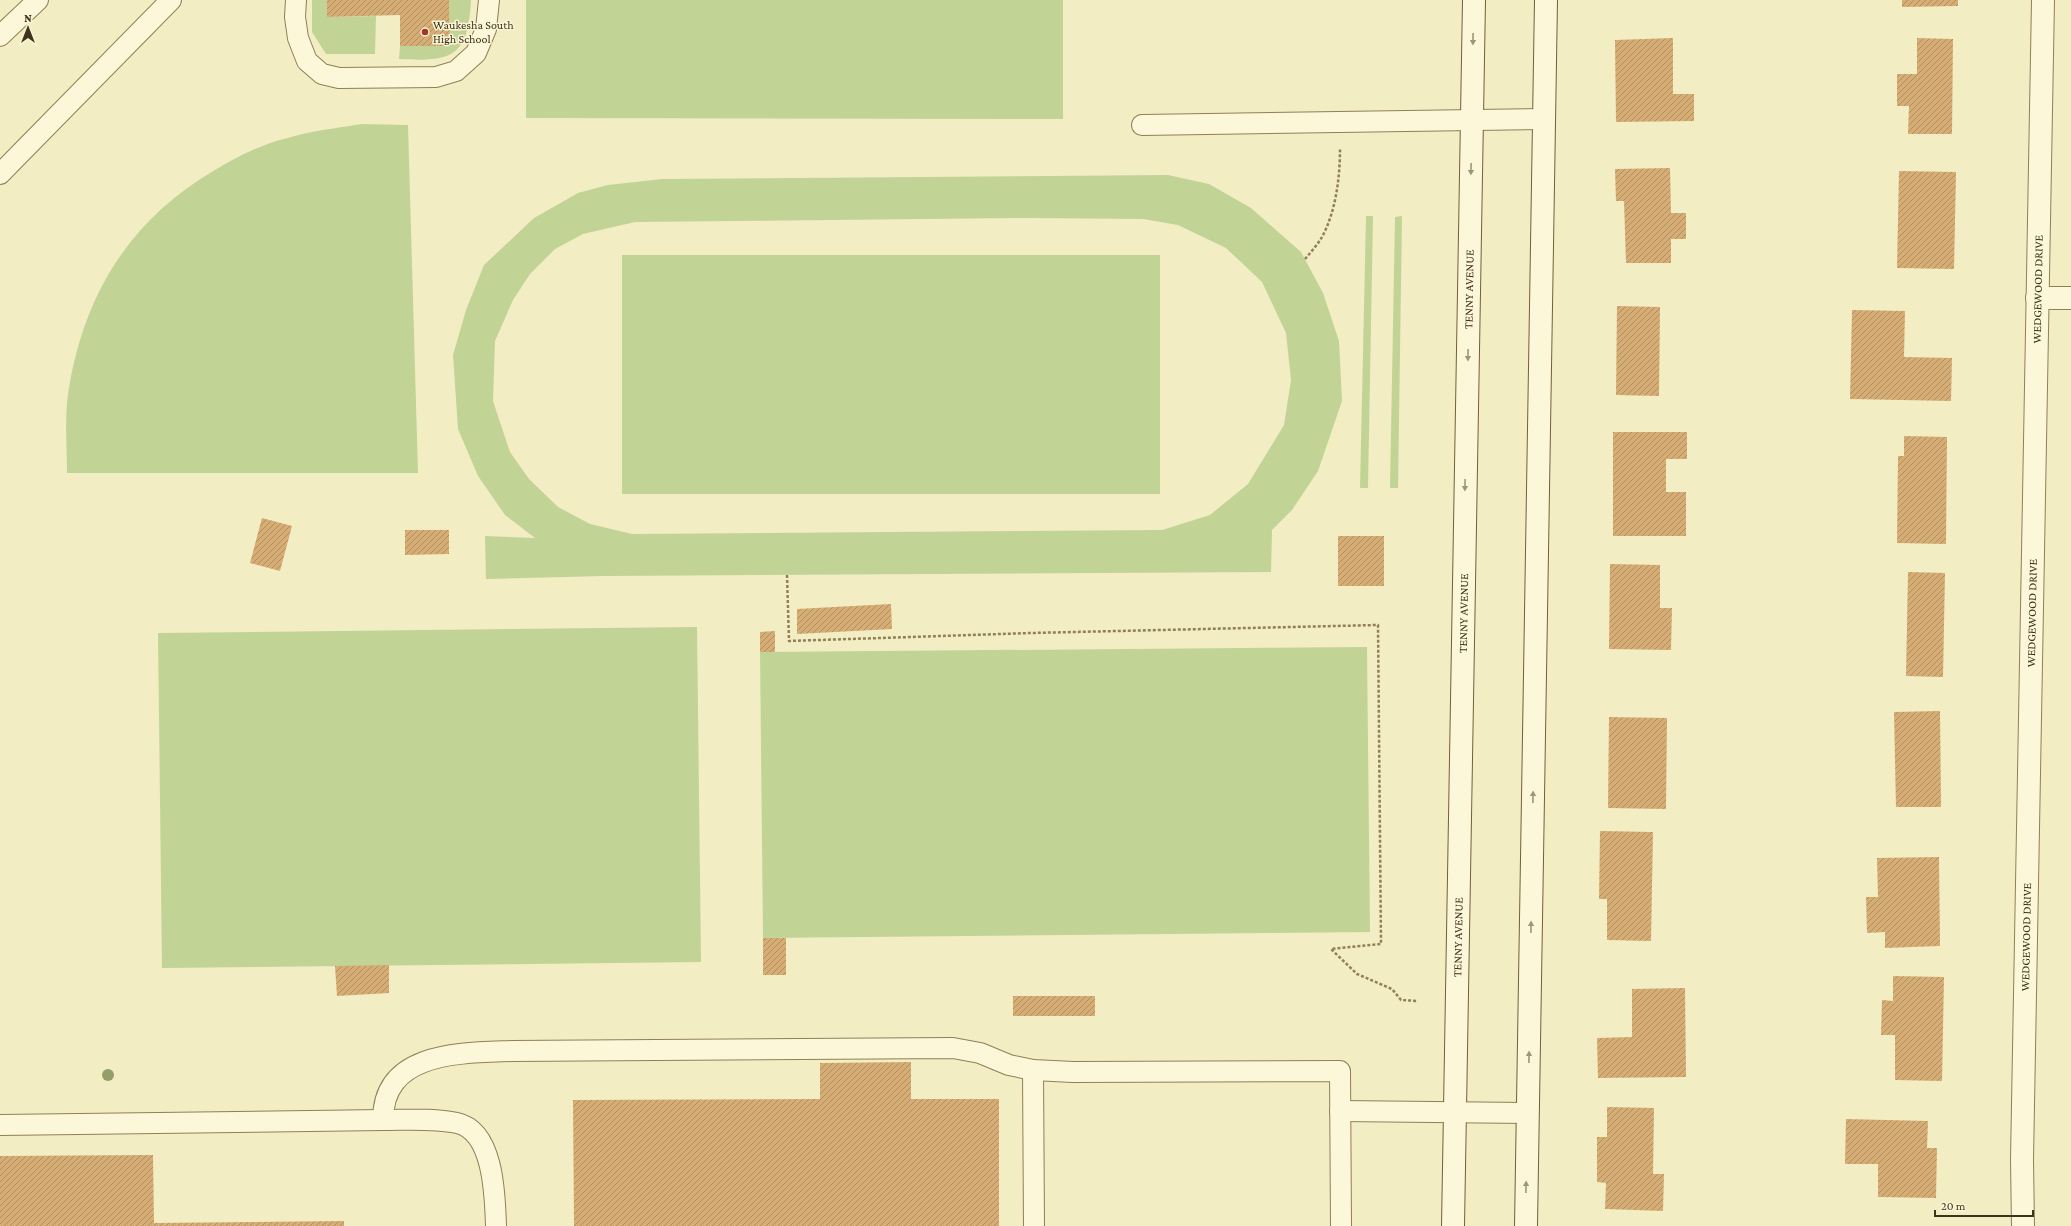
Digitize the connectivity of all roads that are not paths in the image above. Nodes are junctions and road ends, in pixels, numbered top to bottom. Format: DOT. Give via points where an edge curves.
graph roads {
  1 [pos="38,0"];
  2 [pos="171,0"];
  3 [pos="296,0"];
  4 [pos="489,0"];
  5 [pos="1474,0"];
  6 [pos="1546,0"];
  7 [pos="2043,0"];
  8 [pos="0,36"];
  9 [pos="1544,119"];
  10 [pos="1472,120"];
  11 [pos="1142,125"];
  12 [pos="0,174"];
  13 [pos="2037,298"];
  14 [pos="2071,298"];
  15 [pos="1033,1070"];
  16 [pos="1340,1111"];
  17 [pos="1454,1111"];
  18 [pos="1528,1113"];
  19 [pos="383,1120"];
  20 [pos="0,1125"];
  21 [pos="496,1226"];
  22 [pos="1034,1226"];
  23 [pos="1341,1226"];
  24 [pos="1453,1226"];
  25 [pos="1526,1226"];
  26 [pos="2023,1226"];
  1 -- 8 [label="lane"];
  2 -- 12 [label="lane"];
  3 -- 4 [label="lane" via="298,38 307,61 322,74 339,78 436,77 456,71 476,53 486,29"];
  5 -- 10 [label="street, TENNY AVENUE, one-way"];
  6 -- 9 [label="street"];
  7 -- 13 [label="street, WEDGEWOOD DRIVE"];
  9 -- 10 [label="lane"];
  18 -- 9 [label="street, one-way"];
  10 -- 11 [label="lane"];
  10 -- 17 [label="street, TENNY AVENUE, one-way"];
  13 -- 14 [label="street"];
  13 -- 26 [label="street, WEDGEWOOD DRIVE" via="2022,1144"];
  15 -- 16 [label="lane" via="1340,1071"];
  15 -- 19 [label="lane" via="1010,1065 980,1053 953,1048 462,1053 430,1059 407,1070 391,1085 383,1103"];
  15 -- 22 [label="lane"];
  16 -- 17 [label="lane"];
  16 -- 23 [label="lane"];
  17 -- 18 [label="lane"];
  17 -- 24 [label="street, TENNY AVENUE"];
  25 -- 18 [label="street, one-way"];
  19 -- 20 [label="lane"];
  19 -- 21 [label="lane" via="438,1120 459,1123 473,1132 484,1148 492,1171"];
}
